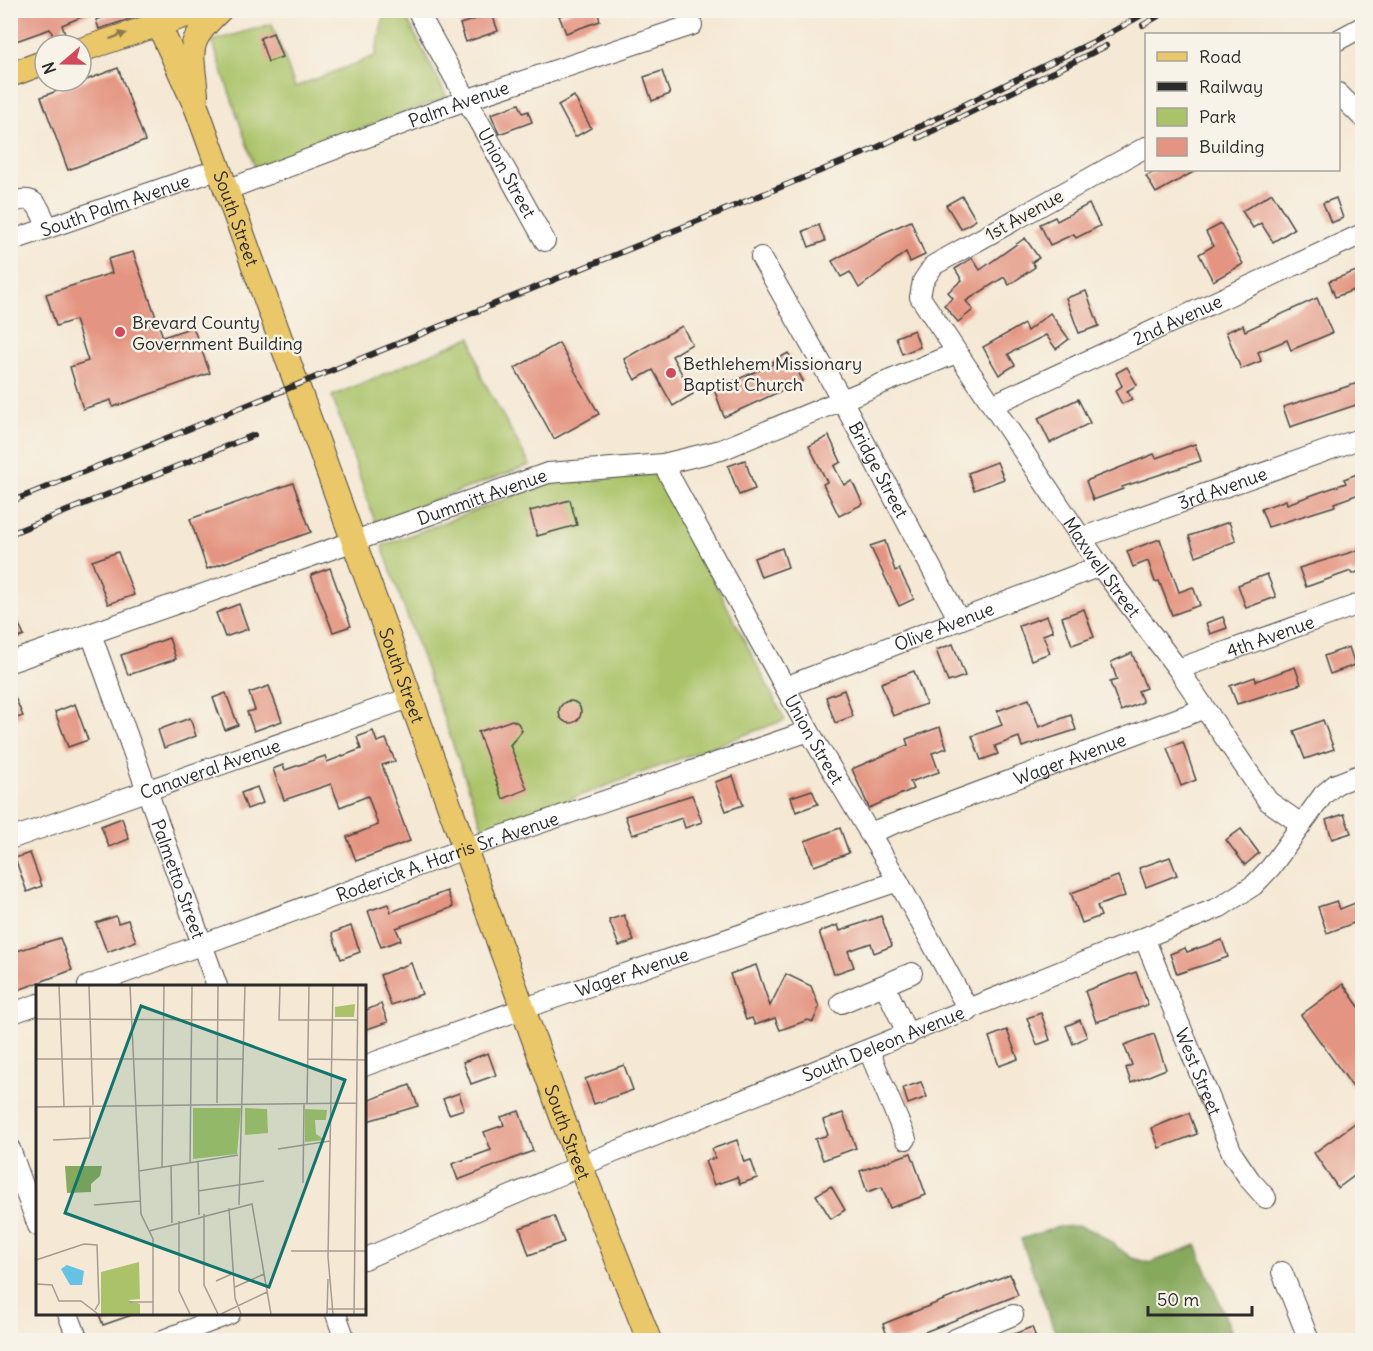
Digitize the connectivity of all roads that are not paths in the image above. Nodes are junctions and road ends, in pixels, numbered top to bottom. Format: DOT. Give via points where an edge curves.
graph roads {
  1 [pos="202,10"];
  2 [pos="220,10"];
  3 [pos="417,10"];
  4 [pos="154,17"];
  5 [pos="692,25"];
  6 [pos="1362,27"];
  7 [pos="1340,39"];
  8 [pos="93,45"];
  9 [pos="33,66"];
  10 [pos="10,75"];
  11 [pos="1340,95"];
  12 [pos="466,100"];
  13 [pos="197,109"];
  14 [pos="1362,117"];
  15 [pos="1145,148"];
  16 [pos="222,180"];
  17 [pos="10,203"];
  18 [pos="48,228"];
  19 [pos="1362,235"];
  20 [pos="10,241"];
  21 [pos="545,241"];
  22 [pos="761,257"];
  23 [pos="920,297"];
  24 [pos="956,353"];
  25 [pos="842,400"];
  26 [pos="992,405"];
  27 [pos="1362,438"];
  28 [pos="663,464"];
  29 [pos="1082,538"];
  30 [pos="354,542"];
  31 [pos="1101,566"];
  32 [pos="1362,603"];
  33 [pos="959,620"];
  34 [pos="91,634"];
  35 [pos="10,662"];
  36 [pos="1178,669"];
  37 [pos="785,687"];
  38 [pos="409,698"];
  39 [pos="1203,709"];
  40 [pos="809,732"];
  41 [pos="1362,774"];
  42 [pos="148,789"];
  43 [pos="1301,824"];
  44 [pos="869,833"];
  45 [pos="10,839"];
  46 [pos="464,849"];
  47 [pos="898,881"];
  48 [pos="1145,940"];
  49 [pos="202,946"];
  50 [pos="912,973"];
  51 [pos="94,985"];
  52 [pos="216,985"];
  53 [pos="885,986"];
  54 [pos="841,1003"];
  55 [pos="36,1005"];
  56 [pos="522,1009"];
  57 [pos="969,1011"];
  58 [pos="10,1014"];
  59 [pos="908,1035"];
  60 [pos="869,1051"];
  61 [pos="366,1065"];
  62 [pos="906,1139"];
  63 [pos="10,1149"];
  64 [pos="580,1166"];
  65 [pos="24,1186"];
  66 [pos="1266,1198"];
  67 [pos="36,1220"];
  68 [pos="366,1257"];
  69 [pos="1282,1272"];
  70 [pos="68,1315"];
  71 [pos="228,1315"];
  72 [pos="336,1315"];
  73 [pos="1013,1315"];
  74 [pos="78,1341"];
  75 [pos="163,1341"];
  76 [pos="345,1341"];
  77 [pos="649,1341"];
  78 [pos="952,1341"];
  79 [pos="1309,1341"];
  1 -- 4 [label="main road"];
  2 -- 13 [label="main road" via="194,38"];
  3 -- 12 [label="street, Union Street"];
  8 -- 4 [label="main road, one-way"];
  4 -- 13 [label="main road, South Street"];
  5 -- 12 [label="street, Palm Avenue"];
  6 -- 7 [label="street"];
  9 -- 10 [label="main road"];
  11 -- 14 [label="street"];
  12 -- 16 [label="street, Palm Avenue"];
  12 -- 21 [label="street, Union Street"];
  13 -- 16 [label="main road, South Street"];
  15 -- 23 [label="street, 1st Avenue" via="934,265 923,281"];
  16 -- 18 [label="street, South Palm Avenue"];
  16 -- 30 [label="main road, South Street"];
  17 -- 18 [label="street" via="30,199"];
  18 -- 20 [label="street, South Palm Avenue"];
  19 -- 26 [label="street, 2nd Avenue"];
  22 -- 25 [label="street, Bridge Street"];
  23 -- 24 [label="street, Maxwell Street"];
  24 -- 25 [label="street, Dummitt Avenue"];
  24 -- 26 [label="street, Maxwell Street"];
  25 -- 28 [label="street, Dummitt Avenue" via="721,450"];
  25 -- 33 [label="street, Bridge Street"];
  26 -- 29 [label="street, Maxwell Street"];
  27 -- 29 [label="street, 3rd Avenue"];
  28 -- 30 [label="street, Dummitt Avenue" via="548,473"];
  28 -- 37 [label="street, Union Street"];
  29 -- 31 [label="street, Maxwell Street"];
  30 -- 34 [label="street, Dummitt Avenue"];
  30 -- 38 [label="main road, South Street"];
  31 -- 33 [label="street, Olive Avenue"];
  31 -- 36 [label="street, Maxwell Street"];
  32 -- 36 [label="street, 4th Avenue"];
  33 -- 37 [label="street, Olive Avenue"];
  34 -- 35 [label="street, Dummitt Avenue"];
  34 -- 42 [label="street, Palmetto Street"];
  36 -- 39 [label="street, Maxwell Street"];
  37 -- 40 [label="street, Union Street"];
  38 -- 42 [label="street, Canaveral Avenue"];
  38 -- 46 [label="main road, South Street"];
  39 -- 43 [label="street, Maxwell Street" via="1268,801"];
  39 -- 44 [label="street, Wager Avenue"];
  40 -- 44 [label="street, Union Street"];
  40 -- 46 [label="street, Roderick A. Harris Sr. Avenue"];
  41 -- 43 [label="street, South Deleon Avenue" via="1336,784"];
  42 -- 45 [label="street, Canaveral Avenue"];
  42 -- 49 [label="street, Palmetto Street"];
  43 -- 48 [label="street, South Deleon Avenue" via="1271,867 1247,892"];
  44 -- 47 [label="street, Union Street"];
  46 -- 49 [label="street, Roderick A. Harris Sr. Avenue"];
  46 -- 56 [label="main road, South Street"];
  47 -- 56 [label="street, Wager Avenue"];
  47 -- 57 [label="street, Union Street"];
  48 -- 57 [label="street, South Deleon Avenue"];
  48 -- 66 [label="street, West Street" via="1233,1155"];
  49 -- 51 [label="street, Roderick A. Harris Sr. Avenue"];
  49 -- 52 [label="street, Palmetto Street"];
  50 -- 53 [label="street"];
  53 -- 54 [label="street"];
  53 -- 59 [label="street"];
  55 -- 58 [label="street"];
  56 -- 61 [label="street, Wager Avenue"];
  56 -- 64 [label="main road, South Street"];
  57 -- 59 [label="street, South Deleon Avenue"];
  59 -- 60 [label="street, South Deleon Avenue"];
  60 -- 62 [label="street"];
  60 -- 64 [label="street, South Deleon Avenue"];
  63 -- 65 [label="street"];
  64 -- 68 [label="street, South Deleon Avenue"];
  64 -- 77 [label="main road, South Street"];
  65 -- 67 [label="street"];
  69 -- 79 [label="street"];
  70 -- 74 [label="street"];
  71 -- 75 [label="street"];
  72 -- 76 [label="street"];
  73 -- 78 [label="street"];
}
